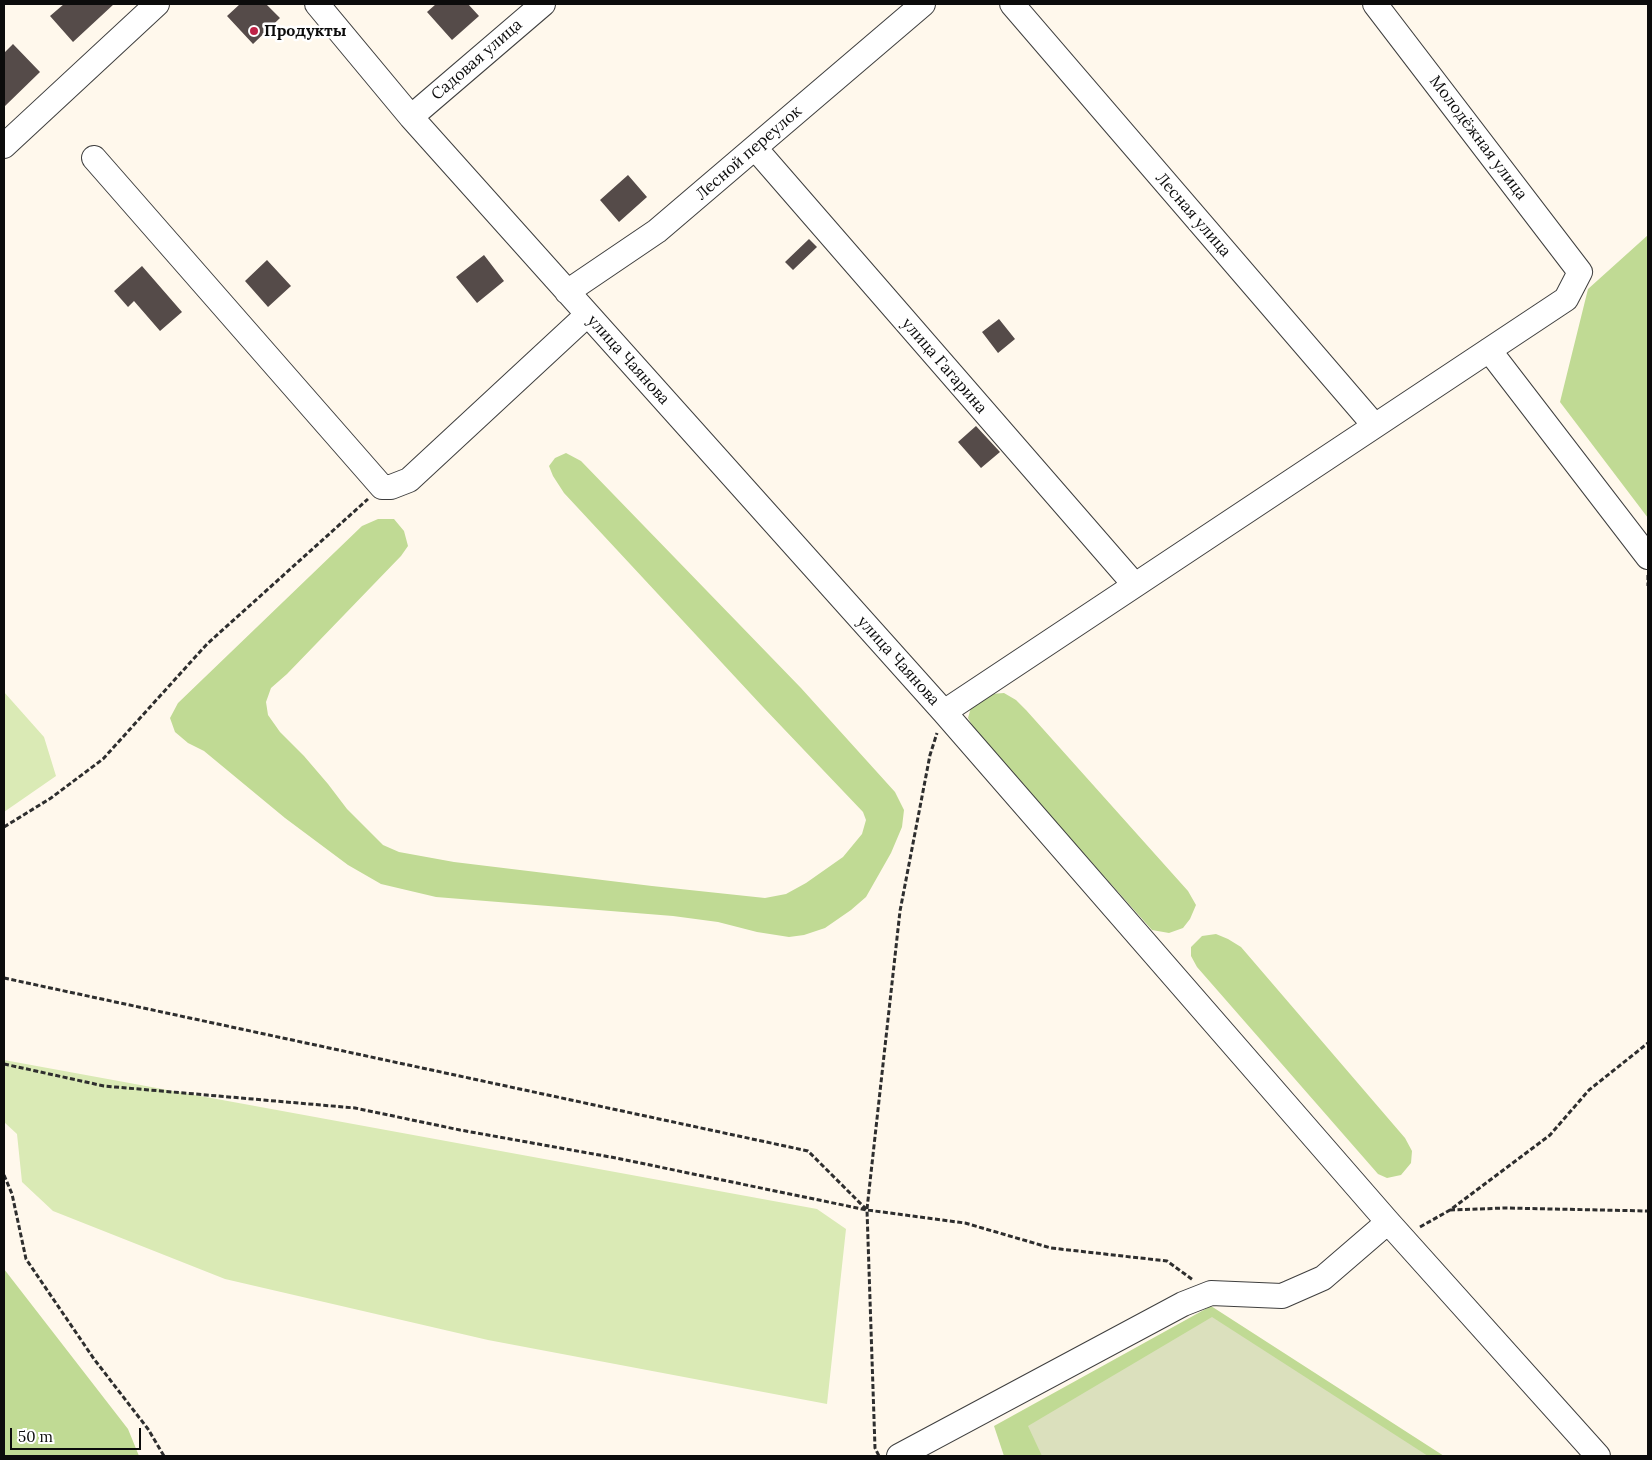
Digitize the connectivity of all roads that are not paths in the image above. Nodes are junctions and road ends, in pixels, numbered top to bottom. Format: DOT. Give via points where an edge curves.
graph roads {
  1 [pos="157,4"];
  2 [pos="316,4"];
  3 [pos="543,4"];
  4 [pos="923,4"];
  5 [pos="1012,4"];
  6 [pos="1375,4"];
  7 [pos="411,117"];
  8 [pos="4,146"];
  9 [pos="755,148"];
  10 [pos="94,158"];
  11 [pos="567,292"];
  12 [pos="587,314"];
  13 [pos="1489,350"];
  14 [pos="1375,426"];
  15 [pos="1648,557"];
  16 [pos="1134,584"];
  17 [pos="944,712"];
  18 [pos="1395,1230"];
  19 [pos="899,1456"];
  20 [pos="1598,1456"];
  1 -- 8 [label="street"];
  2 -- 7 [label="street, улица Чаянова"];
  3 -- 7 [label="street, Садовая улица"];
  4 -- 9 [label="street, Лесной переулок"];
  5 -- 14 [label="street, Лесная улица"];
  6 -- 13 [label="street, Молодёжная улица" via="1580,272 1566,299"];
  7 -- 11 [label="street, улица Чаянова"];
  9 -- 11 [label="street, Лесной переулок" via="658,231"];
  9 -- 16 [label="street, улица Гагарина"];
  10 -- 12 [label="street" via="382,487 408,480"];
  11 -- 12 [label="street, улица Чаянова"];
  12 -- 17 [label="street, улица Чаянова"];
  13 -- 14 [label="street"];
  13 -- 15 [label="street"];
  14 -- 16 [label="street"];
  16 -- 17 [label="street"];
  17 -- 18 [label="street, улица Чаянова"];
  18 -- 19 [label="street" via="1323,1278 1282,1296 1211,1294 1182,1304"];
  18 -- 20 [label="street, улица Чаянова"];
}
